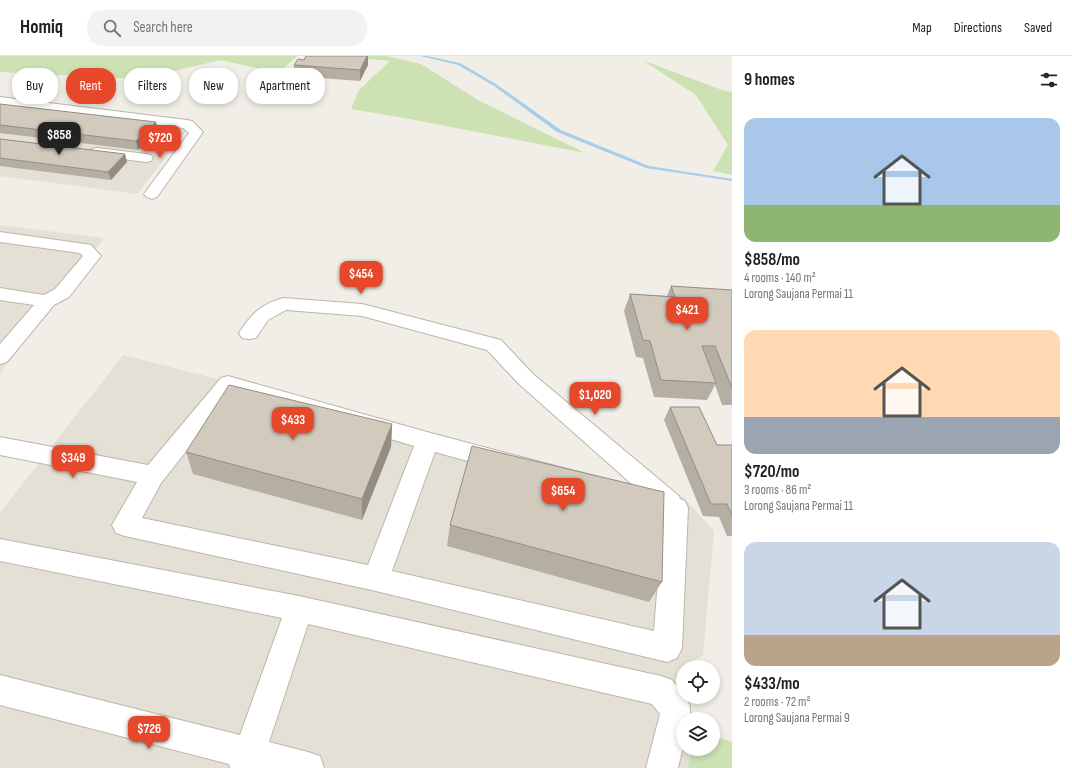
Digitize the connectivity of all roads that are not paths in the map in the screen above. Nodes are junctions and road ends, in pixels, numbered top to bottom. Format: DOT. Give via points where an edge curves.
graph roads {
  1 [pos="0,102"];
  2 [pos="85,151"];
  3 [pos="146,158"];
  4 [pos="152,194"];
  5 [pos="0,237"];
  6 [pos="0,294"];
  7 [pos="47,301"];
  8 [pos="249,333"];
  9 [pos="0,357"];
  10 [pos="427,440"];
  11 [pos="0,446"];
  12 [pos="153,476"];
  13 [pos="676,508"];
  14 [pos="0,550"];
  15 [pos="376,579"];
  16 [pos="299,609"];
  17 [pos="0,690"];
  18 [pos="247,761"];
  19 [pos="308,768"];
  20 [pos="662,768"];
  1 -- 4 [label="street" via="188,124 196,132"];
  2 -- 3 [label="street"];
  5 -- 7 [label="street" via="85,250 92,256 62,293"];
  6 -- 7 [label="street"];
  7 -- 9 [label="street"];
  8 -- 13 [label="street" via="261,316 283,304 362,310 494,345 526,379"];
  10 -- 12 [label="street" via="228,383"];
  10 -- 13 [label="street"];
  10 -- 15 [label="street"];
  11 -- 12 [label="street"];
  12 -- 15 [label="street" via="125,525"];
  13 -- 15 [label="street" via="667,648"];
  14 -- 16 [label="street"];
  16 -- 18 [label="street"];
  16 -- 20 [label="street" via="662,691 676,710"];
  17 -- 18 [label="street"];
  18 -- 19 [label="street"];
}
